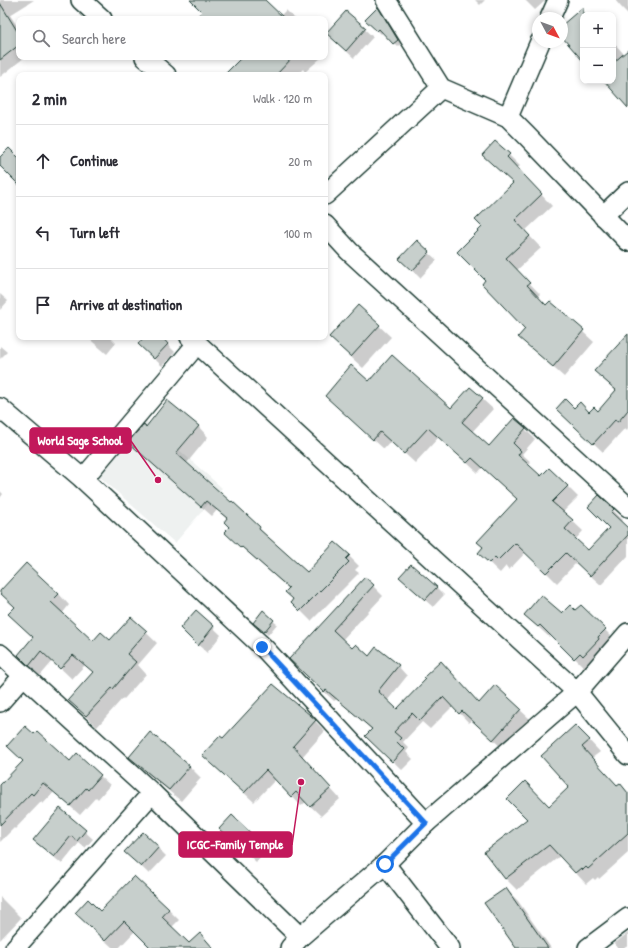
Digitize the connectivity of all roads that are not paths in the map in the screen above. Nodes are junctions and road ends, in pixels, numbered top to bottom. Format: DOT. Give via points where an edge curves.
graph roads {
  1 [pos="81,0"];
  2 [pos="386,0"];
  3 [pos="558,0"];
  4 [pos="553,12"];
  5 [pos="99,16"];
  6 [pos="537,48"];
  7 [pos="148,60"];
  8 [pos="162,72"];
  9 [pos="441,88"];
  10 [pos="508,117"];
  11 [pos="328,192"];
  12 [pos="628,192"];
  13 [pos="603,216"];
  14 [pos="328,228"];
  15 [pos="628,241"];
  16 [pos="194,340"];
  17 [pos="0,408"];
  18 [pos="83,479"];
  19 [pos="628,506"];
  20 [pos="628,634"];
  21 [pos="0,654"];
  22 [pos="24,675"];
  23 [pos="576,692"];
  24 [pos="0,702"];
  25 [pos="628,755"];
  26 [pos="152,793"];
  27 [pos="426,823"];
  28 [pos="385,864"];
  29 [pos="628,918"];
  30 [pos="295,943"];
  31 [pos="15,948"];
  32 [pos="450,948"];
  33 [pos="588,948"];
  1 -- 5 [label="street"];
  2 -- 9 [label="street"];
  3 -- 4 [label="street"];
  6 -- 10 [label="street"];
  7 -- 8 [label="street"];
  9 -- 10 [label="street"];
  9 -- 11 [label="street"];
  10 -- 13 [label="street"];
  12 -- 13 [label="street"];
  13 -- 15 [label="street"];
  14 -- 19 [label="street" via="354,256"];
  16 -- 18 [label="street"];
  16 -- 23 [label="street"];
  17 -- 18 [label="street"];
  18 -- 27 [label="street" via="262,647"];
  20 -- 23 [label="street"];
  21 -- 22 [label="street"];
  22 -- 24 [label="street"];
  22 -- 26 [label="street"];
  23 -- 25 [label="street"];
  23 -- 27 [label="street"];
  26 -- 30 [label="street"];
  26 -- 31 [label="street"];
  27 -- 28 [label="street"];
  28 -- 30 [label="street"];
  28 -- 32 [label="street"];
  29 -- 33 [label="street"];
}
